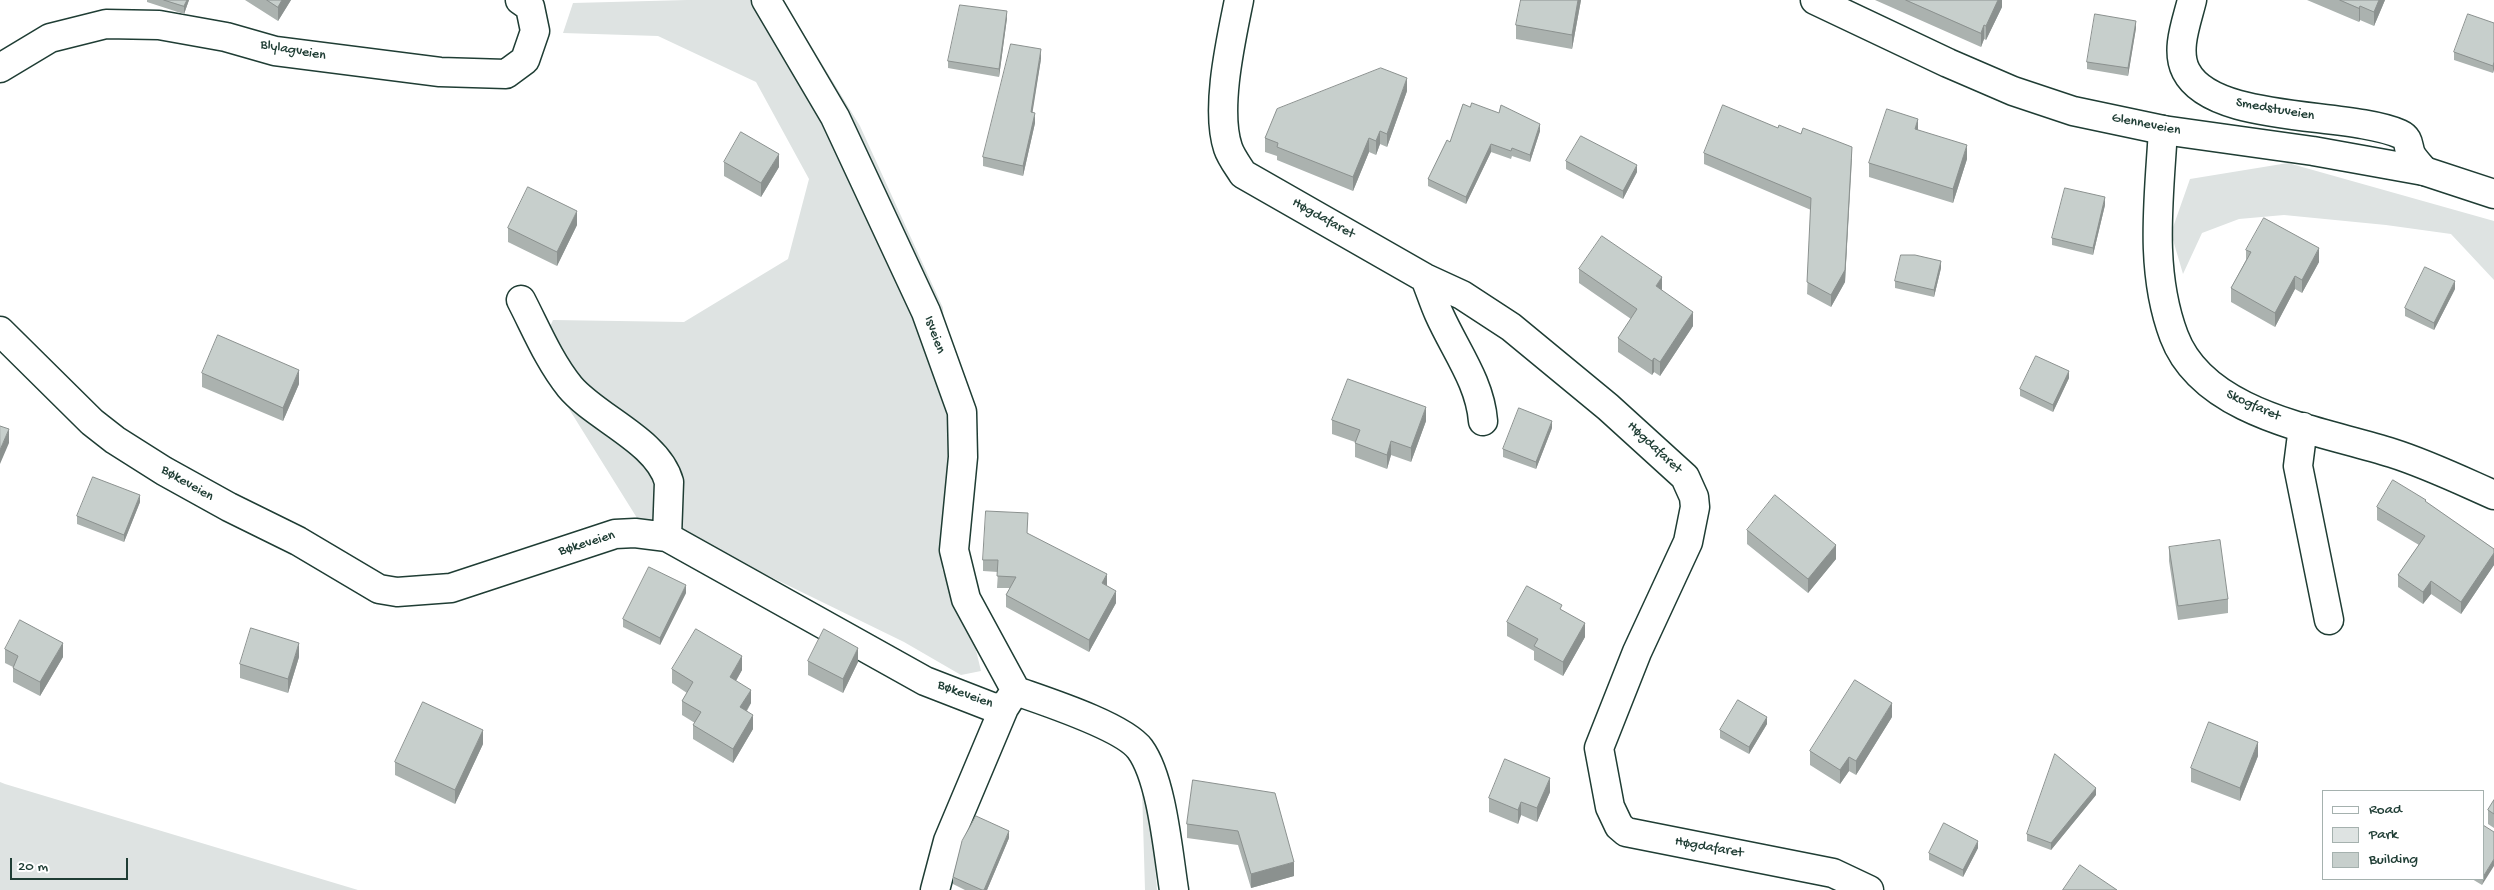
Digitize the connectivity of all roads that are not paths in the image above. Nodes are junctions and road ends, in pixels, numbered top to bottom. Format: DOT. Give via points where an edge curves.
graph roads {
  1 [pos="520,0"];
  2 [pos="766,0"];
  3 [pos="1239,0"];
  4 [pos="1815,0"];
  5 [pos="2192,0"];
  6 [pos="0,68"];
  7 [pos="2162,130"];
  8 [pos="2424,171"];
  9 [pos="2494,194"];
  10 [pos="1425,278"];
  11 [pos="521,300"];
  12 [pos="0,331"];
  13 [pos="1483,421"];
  14 [pos="2303,427"];
  15 [pos="2494,494"];
  16 [pos="667,537"];
  17 [pos="2329,620"];
  18 [pos="1010,700"];
  19 [pos="935,890"];
  20 [pos="1174,890"];
  21 [pos="1869,890"];
  1 -- 6 [label="street, Blylagveien" via="530,7 536,31 525,60 506,74 440,72 275,51 226,37 159,25 106,24 50,38"];
  2 -- 18 [label="street, Isveien" via="835,117 926,312 962,412 963,457 954,550 966,598"];
  3 -- 10 [label="street, Høgdafaret" via="1222,115 1228,148 1243,174"];
  4 -- 7 [label="street, Glenneveien" via="2013,91 2073,111"];
  5 -- 8 [label="street, Smedstuveien" via="2183,35 2182,55 2186,70 2198,86 2235,105 2357,124 2401,135 2408,141 2411,155"];
  7 -- 8 [label="street, Glenneveien" via="2313,151"];
  7 -- 14 [label="street, Skogfaret" via="2156,213 2166,308 2174,336 2192,367 2224,395"];
  8 -- 9 [label="street, Glenneveien"];
  10 -- 13 [label="street" via="1474,386 1482,407"];
  10 -- 21 [label="street, Høgdafaret" via="1462,295 1545,353 1685,477 1694,497 1693,524 1688,542 1637,652 1599,748 1610,807 1619,826 1626,832 1833,873"];
  11 -- 16 [label="street" via="546,349 570,386 652,453 667,474"];
  12 -- 16 [label="street, Bøkeveien" via="92,422 115,440 164,471 298,541 379,589 398,592 451,588 615,534"];
  14 -- 15 [label="street, Skogfaret" via="2393,453"];
  14 -- 17 [label="street" via="2298,466"];
  16 -- 18 [label="street, Bøkeveien" via="925,680 992,707"];
  18 -- 19 [label="street" via="948,841"];
  18 -- 20 [label="street, Bøkeveien" via="1065,708 1112,728 1140,748 1154,777"];
}
